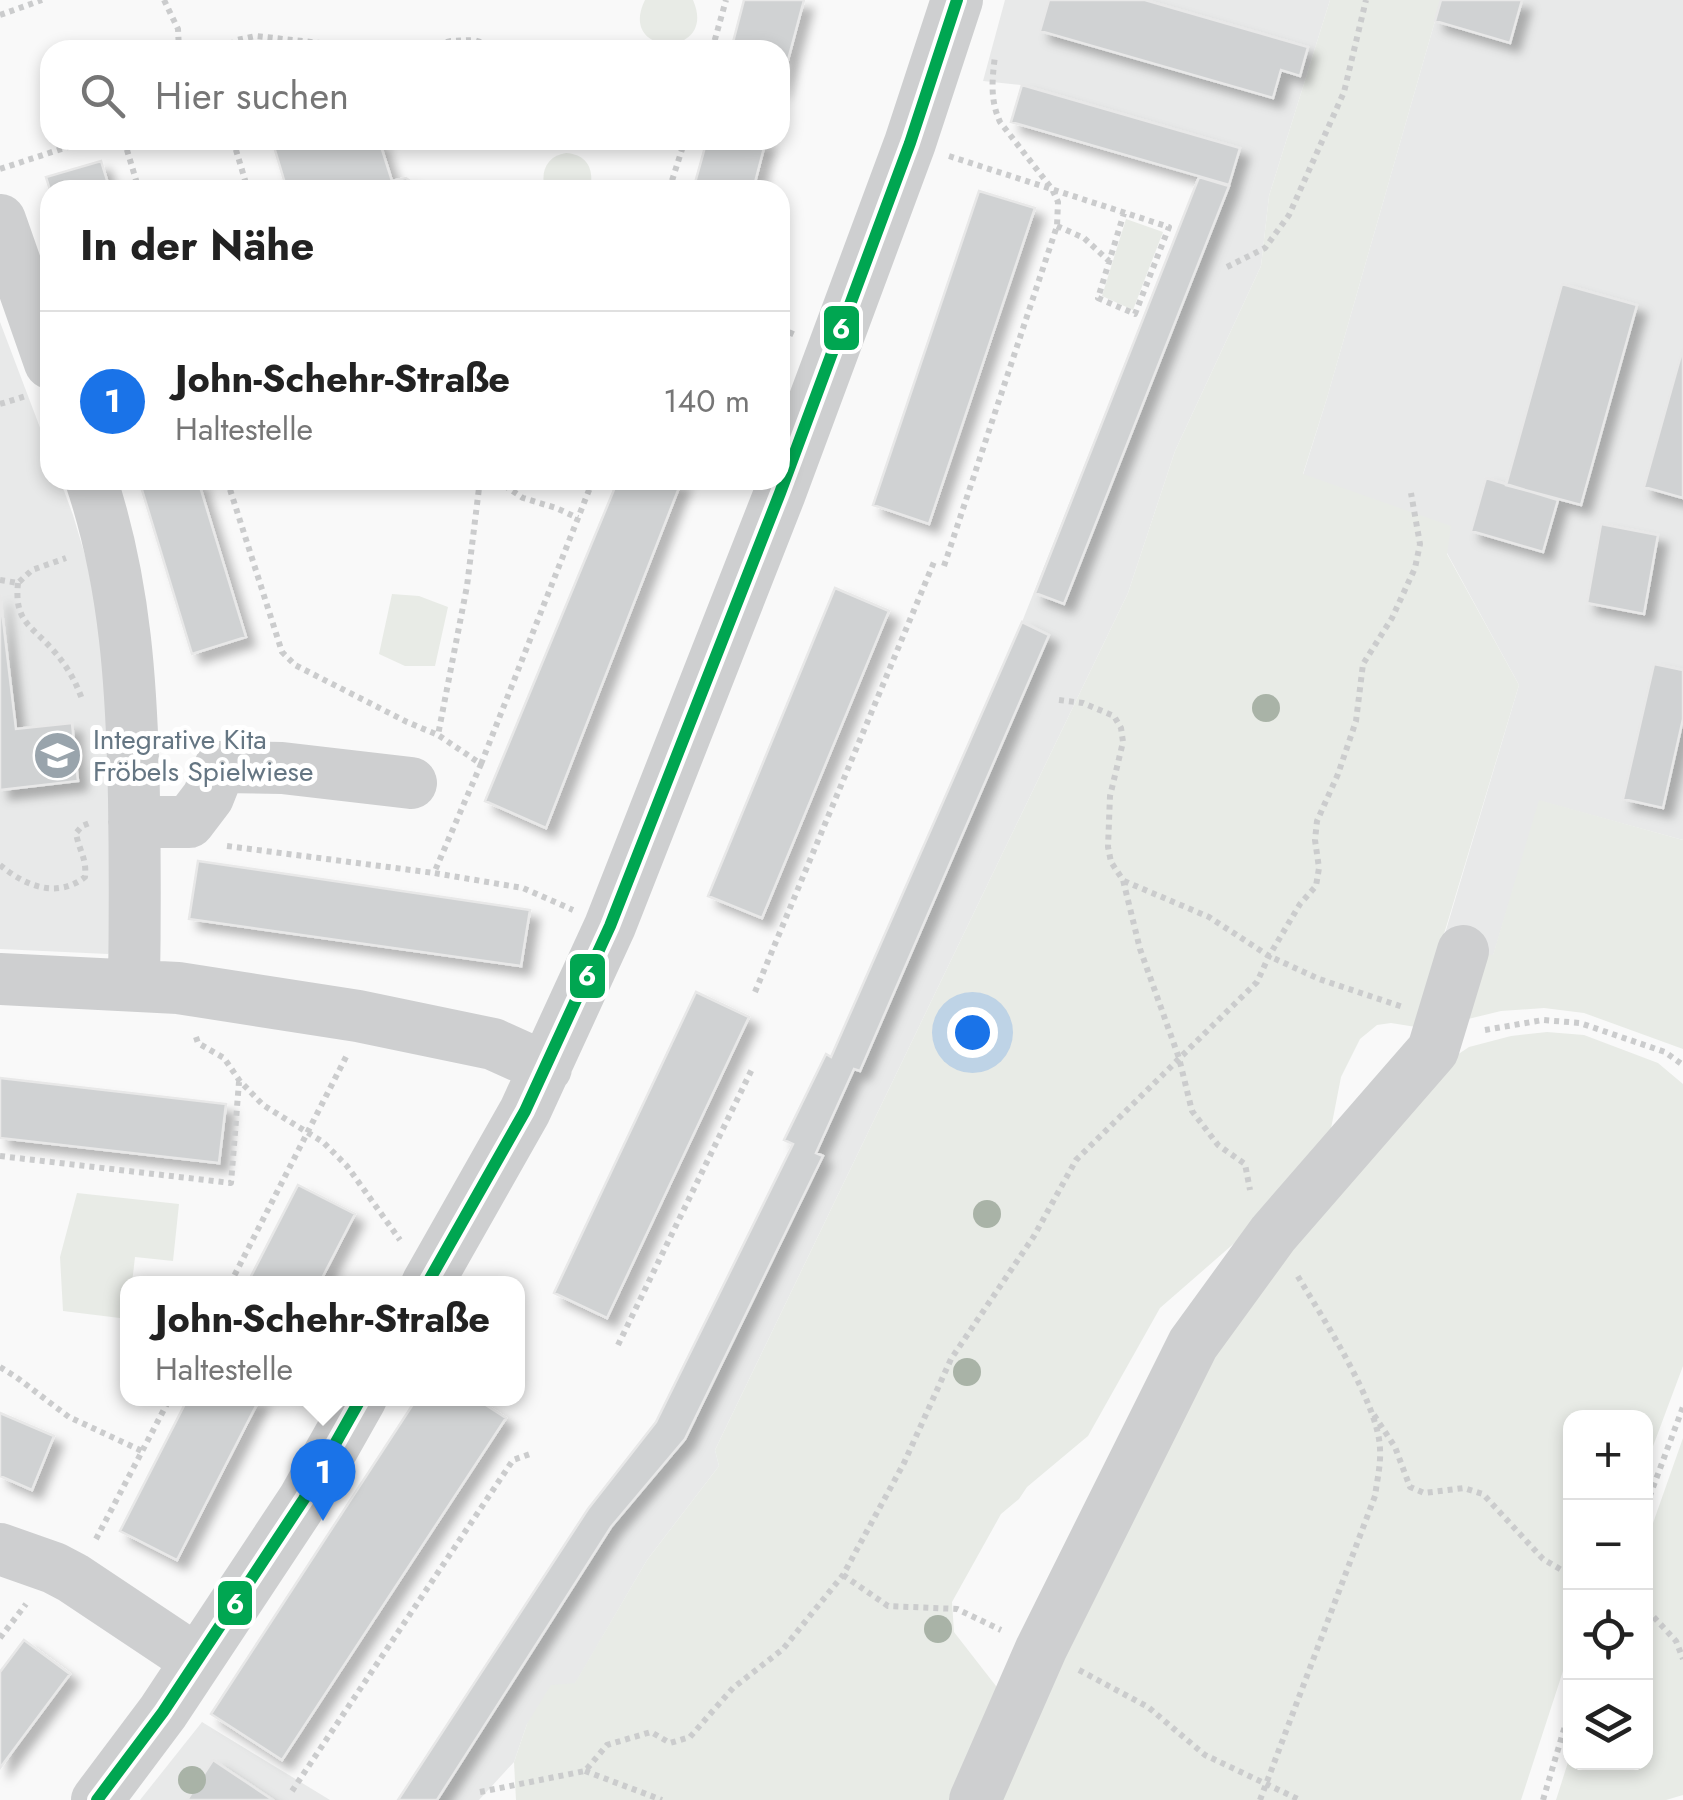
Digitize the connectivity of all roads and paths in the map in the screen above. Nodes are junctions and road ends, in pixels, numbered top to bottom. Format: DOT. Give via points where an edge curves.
graph roads {
  1 [pos="42,0"];
  2 [pos="164,0"];
  3 [pos="726,0"];
  4 [pos="957,0"];
  5 [pos="1366,0"];
  6 [pos="0,15"];
  7 [pos="179,40"];
  8 [pos="237,40"];
  9 [pos="293,40"];
  10 [pos="715,40"];
  11 [pos="995,56"];
  12 [pos="910,143"];
  13 [pos="58,150"];
  14 [pos="127,150"];
  15 [pos="236,150"];
  16 [pos="682,150"];
  17 [pos="0,169"];
  18 [pos="136,180"];
  19 [pos="245,180"];
  20 [pos="672,180"];
  21 [pos="1052,189"];
  22 [pos="1124,213"];
  23 [pos="0,220"];
  24 [pos="1057,226"];
  25 [pos="1109,262"];
  26 [pos="1227,267"];
  27 [pos="40,334"];
  28 [pos="790,467"];
  29 [pos="94,490"];
  30 [pos="230,490"];
  31 [pos="479,490"];
  32 [pos="511,490"];
  33 [pos="588,490"];
  34 [pos="781,490"];
  35 [pos="1411,493"];
  36 [pos="578,518"];
  37 [pos="110,546"];
  38 [pos="934,562"];
  39 [pos="944,566"];
  40 [pos="0,580"];
  41 [pos="18,583"];
  42 [pos="86,708"];
  43 [pos="438,735"];
  44 [pos="481,764"];
  45 [pos="411,783"];
  46 [pos="115,821"];
  47 [pos="188,822"];
  48 [pos="0,865"];
  49 [pos="434,873"];
  50 [pos="1123,880"];
  51 [pos="610,926"];
  52 [pos="1463,951"];
  53 [pos="1269,956"];
  54 [pos="0,979"];
  55 [pos="156,986"];
  56 [pos="755,992"];
  57 [pos="358,1016"];
  58 [pos="1437,1035"];
  59 [pos="1683,1065"];
  60 [pos="753,1067"];
  61 [pos="546,1068"];
  62 [pos="239,1080"];
  63 [pos="308,1133"];
  64 [pos="0,1156"];
  65 [pos="417,1267"];
  66 [pos="234,1276"];
  67 [pos="618,1345"];
  68 [pos="0,1367"];
  69 [pos="166,1406"];
  70 [pos="357,1406"];
  71 [pos="1683,1407"];
  72 [pos="1371,1410"];
  73 [pos="142,1451"];
  74 [pos="533,1454"];
  75 [pos="1648,1500"];
  76 [pos="0,1550"];
  77 [pos="1563,1571"];
  78 [pos="73,1578"];
  79 [pos="1653,1616"];
  80 [pos="1683,1659"];
  81 [pos="196,1660"];
  82 [pos="1563,1733"];
  83 [pos="586,1771"];
  84 [pos="292,1791"];
  85 [pos="480,1792"];
  86 [pos="97,1800"];
  87 [pos="662,1800"];
  88 [pos="975,1800"];
  89 [pos="1543,1800"];
  1 -- 6 [label="path"];
  2 -- 7 [label="path"];
  3 -- 10 [label="path"];
  4 -- 12 [label="street"];
  5 -- 26 [label="path" via="1344,92 1289,215 1265,248"];
  8 -- 9 [label="path"];
  11 -- 21 [label="path" via="992,89 1000,122"];
  12 -- 21 [label="path"];
  12 -- 28 [label="street"];
  13 -- 17 [label="path"];
  14 -- 18 [label="path"];
  15 -- 19 [label="path"];
  16 -- 20 [label="path"];
  21 -- 22 [label="path"];
  21 -- 24 [label="path"];
  22 -- 25 [label="path"];
  22 -- 25 [label="path" via="1169,227 1135,314 1098,298"];
  23 -- 27 [label="street"];
  24 -- 25 [label="path" via="1084,238"];
  24 -- 39 [label="path"];
  29 -- 37 [label="street"];
  30 -- 43 [label="path" via="282,652"];
  31 -- 43 [label="path"];
  32 -- 36 [label="path"];
  33 -- 36 [label="path"];
  34 -- 51 [label="street"];
  35 -- 53 [label="path" via="1420,544 1415,568 1364,664 1356,721 1317,821 1316,886"];
  36 -- 44 [label="path"];
  37 -- 41 [label="path" via="32,570"];
  37 -- 46 [label="street" via="130,670"];
  38 -- 56 [label="path"];
  40 -- 41 [label="path"];
  41 -- 42 [label="path" via="26,625 74,676"];
  43 -- 44 [label="path"];
  44 -- 49 [label="path"];
  45 -- 47 [label="street" via="220,767"];
  46 -- 47 [label="street"];
  46 -- 48 [label="path" via="76,832 86,863 85,877 73,886 42,889"];
  46 -- 55 [label="street"];
  47 -- 49 [label="path" via="216,844"];
  49 -- 51 [label="path" via="523,888"];
  50 -- 53 [label="path" via="1209,917"];
  51 -- 61 [label="street"];
  52 -- 58 [label="street"];
  53 -- 58 [label="path"];
  53 -- 83 [label="path" via="1258,982 1076,1160 1034,1236 950,1359 904,1463 842,1575 783,1649 733,1688 690,1737 670,1743 652,1732 607,1746"];
  54 -- 55 [label="street"];
  55 -- 57 [label="street"];
  55 -- 62 [label="path" via="198,1043 224,1058"];
  57 -- 61 [label="street" via="493,1044"];
  57 -- 63 [label="path" via="346,1058"];
  58 -- 59 [label="path" via="1543,1020 1580,1023 1665,1052"];
  58 -- 88 [label="street" via="1273,1234 1193,1344 1041,1649"];
  60 -- 67 [label="path"];
  61 -- 65 [label="street" via="525,1111"];
  62 -- 63 [label="path" via="262,1105"];
  62 -- 64 [label="path" via="231,1183"];
  63 -- 65 [label="path" via="346,1166"];
  63 -- 66 [label="path"];
  68 -- 73 [label="path" via="69,1417"];
  69 -- 73 [label="path"];
  70 -- 81 [label="street"];
  71 -- 75 [label="path"];
  72 -- 77 [label="path" via="1410,1488 1482,1494 1543,1559"];
  73 -- 78 [label="path"];
  74 -- 84 [label="path" via="513,1460"];
  76 -- 78 [label="street"];
  78 -- 81 [label="street"];
  79 -- 80 [label="path"];
  81 -- 86 [label="street"];
  82 -- 89 [label="path"];
  83 -- 85 [label="path"];
  83 -- 87 [label="path"];
}
